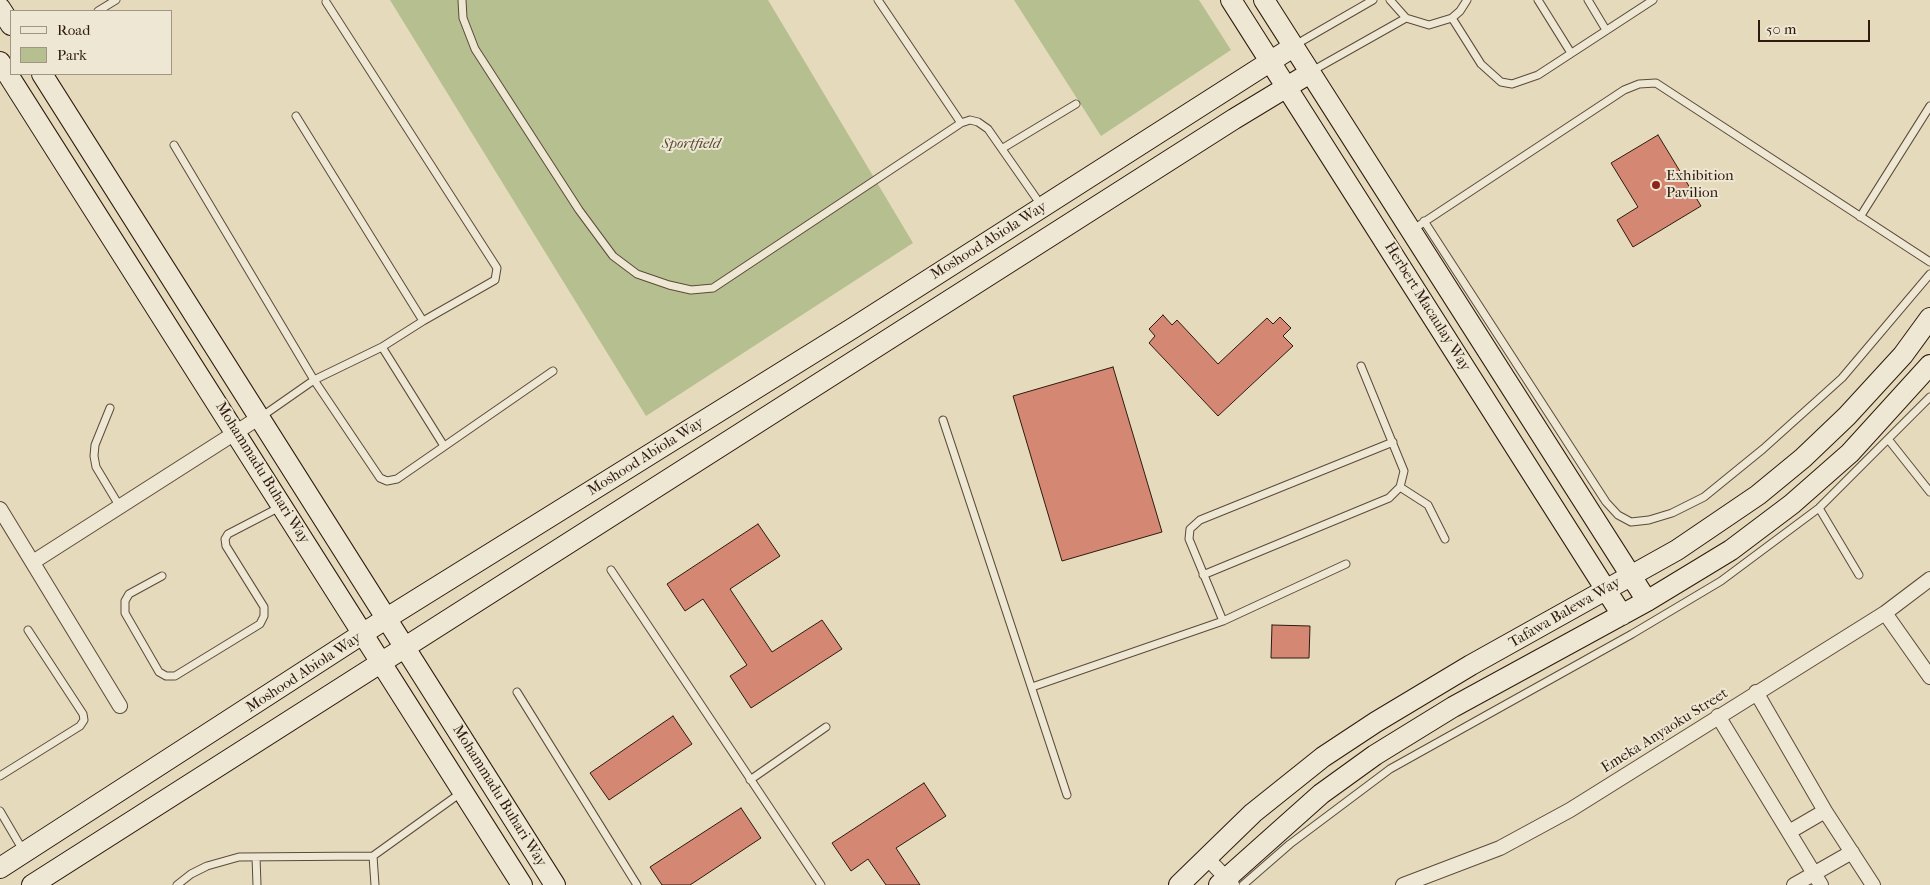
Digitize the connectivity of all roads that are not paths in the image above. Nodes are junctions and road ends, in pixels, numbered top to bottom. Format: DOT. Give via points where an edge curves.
graph roads {
  1 [pos="116,0"];
  2 [pos="462,0"];
  3 [pos="878,0"];
  4 [pos="1231,0"];
  5 [pos="1264,0"];
  6 [pos="1373,0"];
  7 [pos="1390,0"];
  8 [pos="1468,0"];
  9 [pos="1538,0"];
  10 [pos="1588,0"];
  11 [pos="1648,1"];
  12 [pos="326,2"];
  13 [pos="0,8"];
  14 [pos="100,10"];
  15 [pos="1406,18"];
  16 [pos="1452,18"];
  17 [pos="10,23"];
  18 [pos="1606,30"];
  19 [pos="1293,47"];
  20 [pos="1571,53"];
  21 [pos="1269,61"];
  22 [pos="0,62"];
  23 [pos="1310,73"];
  24 [pos="43,75"];
  25 [pos="1285,88"];
  26 [pos="1076,104"];
  27 [pos="1930,106"];
  28 [pos="296,116"];
  29 [pos="961,123"];
  30 [pos="174,145"];
  31 [pos="1003,148"];
  32 [pos="1043,208"];
  33 [pos="1860,217"];
  34 [pos="1417,226"];
  35 [pos="1930,262"];
  36 [pos="1930,274"];
  37 [pos="1930,318"];
  38 [pos="423,321"];
  39 [pos="853,328"];
  40 [pos="382,347"];
  41 [pos="869,352"];
  42 [pos="1930,365"];
  43 [pos="1361,366"];
  44 [pos="553,371"];
  45 [pos="314,380"];
  46 [pos="1930,397"];
  47 [pos="110,408"];
  48 [pos="260,417"];
  49 [pos="943,420"];
  50 [pos="236,433"];
  51 [pos="1888,439"];
  52 [pos="1393,442"];
  53 [pos="444,446"];
  54 [pos="1400,487"];
  55 [pos="1930,492"];
  56 [pos="282,506"];
  57 [pos="120,507"];
  58 [pos="1819,508"];
  59 [pos="0,509"];
  60 [pos="1445,539"];
  61 [pos="33,562"];
  62 [pos="1346,564"];
  63 [pos="611,570"];
  64 [pos="1203,575"];
  65 [pos="1632,575"];
  66 [pos="1859,575"];
  67 [pos="162,576"];
  68 [pos="1930,579"];
  69 [pos="1606,589"];
  70 [pos="1647,601"];
  71 [pos="1885,613"];
  72 [pos="1622,615"];
  73 [pos="387,618"];
  74 [pos="1223,621"];
  75 [pos="28,630"];
  76 [pos="364,634"];
  77 [pos="406,647"];
  78 [pos="381,662"];
  79 [pos="1930,677"];
  80 [pos="1032,687"];
  81 [pos="517,692"];
  82 [pos="1756,692"];
  83 [pos="120,706"];
  84 [pos="1718,716"];
  85 [pos="826,727"];
  86 [pos="0,776"];
  87 [pos="750,780"];
  88 [pos="463,792"];
  89 [pos="1067,795"];
  90 [pos="0,811"];
  91 [pos="1825,812"];
  92 [pos="1789,832"];
  93 [pos="24,852"];
  94 [pos="1852,852"];
  95 [pos="374,856"];
  96 [pos="256,857"];
  97 [pos="1207,858"];
  98 [pos="0,868"];
  99 [pos="1817,879"];
  100 [pos="1230,883"];
  101 [pos="32,885"];
  102 [pos="177,885"];
  103 [pos="257,885"];
  104 [pos="375,885"];
  105 [pos="522,885"];
  106 [pos="555,885"];
  107 [pos="637,885"];
  108 [pos="821,885"];
  109 [pos="1179,885"];
  110 [pos="1403,885"];
  111 [pos="1794,885"];
  112 [pos="1873,885"];
  1 -- 14 [label="lane"];
  2 -- 29 [label="lane" via="463,18 475,48 579,210 613,256 637,274 669,285 691,290 713,288"];
  3 -- 29 [label="lane"];
  4 -- 21 [label="main road, Herbert Macaulay Way"];
  5 -- 19 [label="main road, Herbert Macaulay Way"];
  6 -- 19 [label="lane"];
  7 -- 15 [label="lane"];
  8 -- 16 [label="lane"];
  9 -- 20 [label="lane"];
  10 -- 18 [label="lane"];
  11 -- 18 [label="lane"];
  12 -- 38 [label="lane" via="497,268 495,280"];
  13 -- 17 [label="main road"];
  15 -- 16 [label="lane" via="1429,24"];
  15 -- 23 [label="lane"];
  16 -- 20 [label="lane" via="1480,64 1501,82 1524,81"];
  18 -- 20 [label="lane"];
  19 -- 21 [label="main road, Moshood Abiola Way"];
  19 -- 23 [label="main road, Herbert Macaulay Way"];
  21 -- 25 [label="main road, Herbert Macaulay Way"];
  21 -- 32 [label="main road, Moshood Abiola Way"];
  22 -- 50 [label="main road, Mohammadu Buhari Way"];
  23 -- 25 [label="main road, Moshood Abiola Way"];
  23 -- 34 [label="main road, Herbert Macaulay Way"];
  24 -- 48 [label="main road, Mohammadu Buhari Way"];
  25 -- 41 [label="main road, Moshood Abiola Way"];
  25 -- 69 [label="main road, Herbert Macaulay Way"];
  26 -- 31 [label="lane"];
  27 -- 33 [label="lane"];
  28 -- 38 [label="lane"];
  29 -- 31 [label="lane" via="978,122"];
  30 -- 45 [label="lane"];
  31 -- 32 [label="lane"];
  32 -- 39 [label="main road, Moshood Abiola Way"];
  33 -- 34 [label="lane" via="1656,84 1639,84 1624,90"];
  33 -- 35 [label="lane"];
  34 -- 36 [label="lane" via="1606,502 1618,515 1631,522 1672,513 1704,497 1762,449 1842,378"];
  34 -- 65 [label="main road, Herbert Macaulay Way"];
  37 -- 65 [label="main road, Tafawa Balewa Way" via="1903,354 1847,416 1803,458 1750,500 1677,550"];
  38 -- 40 [label="lane"];
  39 -- 41 [label="main road"];
  39 -- 73 [label="main road, Moshood Abiola Way"];
  40 -- 45 [label="lane"];
  40 -- 53 [label="lane"];
  41 -- 77 [label="main road, Moshood Abiola Way"];
  42 -- 70 [label="main road, Tafawa Balewa Way" via="1850,453 1792,504 1731,550"];
  43 -- 52 [label="lane"];
  44 -- 53 [label="lane"];
  45 -- 48 [label="lane"];
  45 -- 53 [label="lane" via="380,478 397,479"];
  46 -- 51 [label="lane"];
  47 -- 57 [label="lane" via="95,445 94,456 96,467"];
  48 -- 50 [label="street"];
  48 -- 73 [label="main road, Mohammadu Buhari Way"];
  49 -- 80 [label="lane"];
  50 -- 56 [label="main road, Mohammadu Buhari Way"];
  50 -- 57 [label="street"];
  51 -- 55 [label="lane"];
  51 -- 58 [label="lane"];
  52 -- 54 [label="lane" via="1404,471"];
  52 -- 64 [label="lane" via="1200,520 1190,529 1189,539"];
  54 -- 60 [label="lane" via="1428,505"];
  54 -- 64 [label="lane" via="1389,498"];
  56 -- 67 [label="lane" via="228,534 225,539 226,546 264,606 260,624 175,676 159,672 125,613 129,594"];
  56 -- 76 [label="main road, Mohammadu Buhari Way"];
  57 -- 61 [label="street"];
  58 -- 66 [label="lane"];
  58 -- 100 [label="lane" via="1713,586 1390,769 1290,844"];
  59 -- 61 [label="street"];
  61 -- 83 [label="street"];
  62 -- 74 [label="lane"];
  63 -- 87 [label="lane"];
  64 -- 74 [label="lane"];
  65 -- 69 [label="main road, Tafawa Balewa Way"];
  65 -- 70 [label="main road, Herbert Macaulay Way"];
  68 -- 71 [label="street, Emeka Anyaoku Street"];
  69 -- 72 [label="main road, Herbert Macaulay Way"];
  69 -- 97 [label="main road, Tafawa Balewa Way" via="1384,717 1323,756 1253,813"];
  70 -- 72 [label="main road, Tafawa Balewa Way"];
  71 -- 79 [label="street"];
  71 -- 82 [label="street, Emeka Anyaoku Street"];
  72 -- 100 [label="main road, Tafawa Balewa Way" via="1454,706 1375,755 1321,794"];
  73 -- 76 [label="main road, Moshood Abiola Way"];
  73 -- 77 [label="main road, Mohammadu Buhari Way"];
  74 -- 80 [label="lane"];
  75 -- 86 [label="lane" via="84,720 80,726"];
  76 -- 78 [label="main road, Mohammadu Buhari Way"];
  76 -- 93 [label="main road, Moshood Abiola Way"];
  77 -- 78 [label="main road, Moshood Abiola Way"];
  77 -- 106 [label="main road, Mohammadu Buhari Way"];
  78 -- 88 [label="main road, Mohammadu Buhari Way"];
  78 -- 101 [label="main road, Moshood Abiola Way"];
  80 -- 89 [label="lane"];
  81 -- 107 [label="lane"];
  82 -- 84 [label="street, Emeka Anyaoku Street"];
  82 -- 91 [label="street"];
  84 -- 92 [label="street"];
  84 -- 110 [label="street, Emeka Anyaoku Street" via="1570,810 1500,848"];
  85 -- 87 [label="lane"];
  87 -- 108 [label="lane"];
  88 -- 95 [label="lane"];
  88 -- 105 [label="main road, Mohammadu Buhari Way"];
  90 -- 93 [label="lane"];
  91 -- 92 [label="street"];
  91 -- 94 [label="street"];
  92 -- 99 [label="street"];
  93 -- 98 [label="main road, Moshood Abiola Way"];
  94 -- 99 [label="street"];
  94 -- 112 [label="street"];
  95 -- 96 [label="lane"];
  95 -- 104 [label="lane"];
  96 -- 102 [label="lane" via="239,857 207,866"];
  96 -- 103 [label="lane"];
  97 -- 100 [label="street"];
  97 -- 109 [label="main road, Tafawa Balewa Way"];
  99 -- 111 [label="street"];
}
